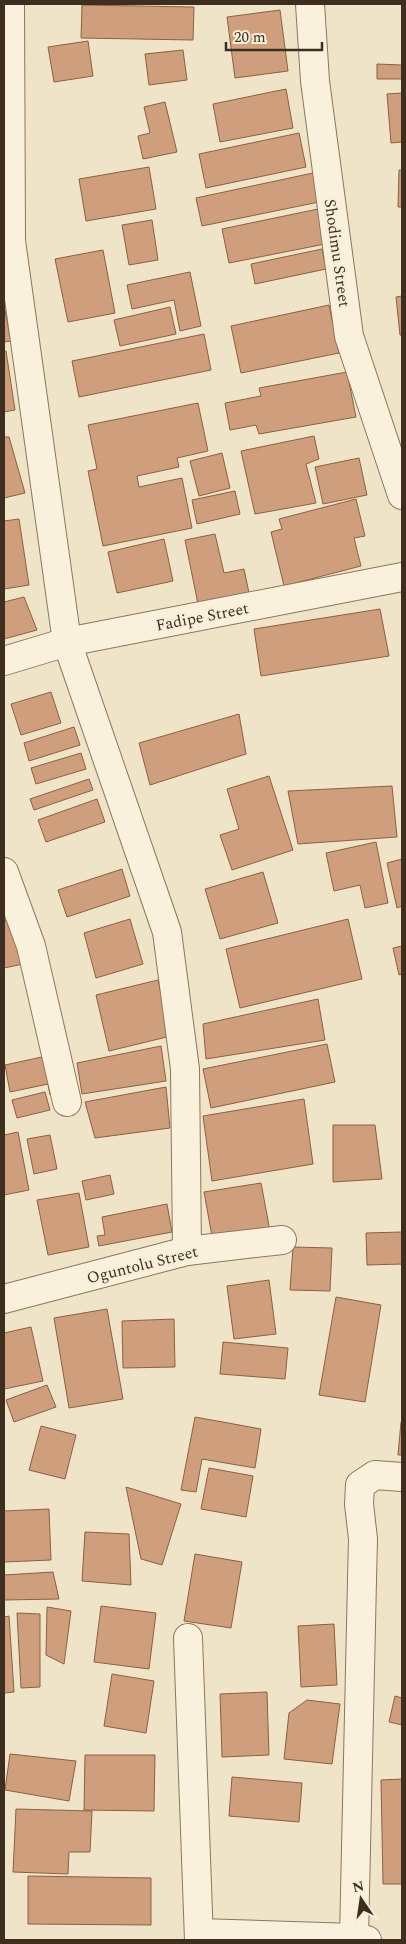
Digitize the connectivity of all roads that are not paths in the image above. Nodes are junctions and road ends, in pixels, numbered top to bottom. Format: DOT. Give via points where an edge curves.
graph roads {
  1 [pos="10,4"];
  2 [pos="310,4"];
  3 [pos="402,495"];
  4 [pos="402,576"];
  5 [pos="67,642"];
  6 [pos="4,661"];
  7 [pos="4,872"];
  8 [pos="67,1102"];
  9 [pos="282,1240"];
  10 [pos="187,1251"];
  11 [pos="4,1299"];
  12 [pos="402,1476"];
  13 [pos="188,1638"];
  14 [pos="199,1936"];
  15 [pos="360,1939"];
  1 -- 5 [label="street" via="11,241"];
  2 -- 3 [label="street, Shodimu Street" via="315,81 349,336"];
  4 -- 5 [label="street, Fadipe Street"];
  5 -- 6 [label="street, Fadipe Street"];
  5 -- 10 [label="street" via="167,932 185,1068"];
  7 -- 8 [label="street" via="31,946"];
  9 -- 10 [label="street, Oguntolu Street"];
  10 -- 11 [label="street, Oguntolu Street"];
  12 -- 15 [label="street" via="375,1475 360,1485 363,1572"];
  13 -- 14 [label="street"];
  14 -- 15 [label="street"];
}
